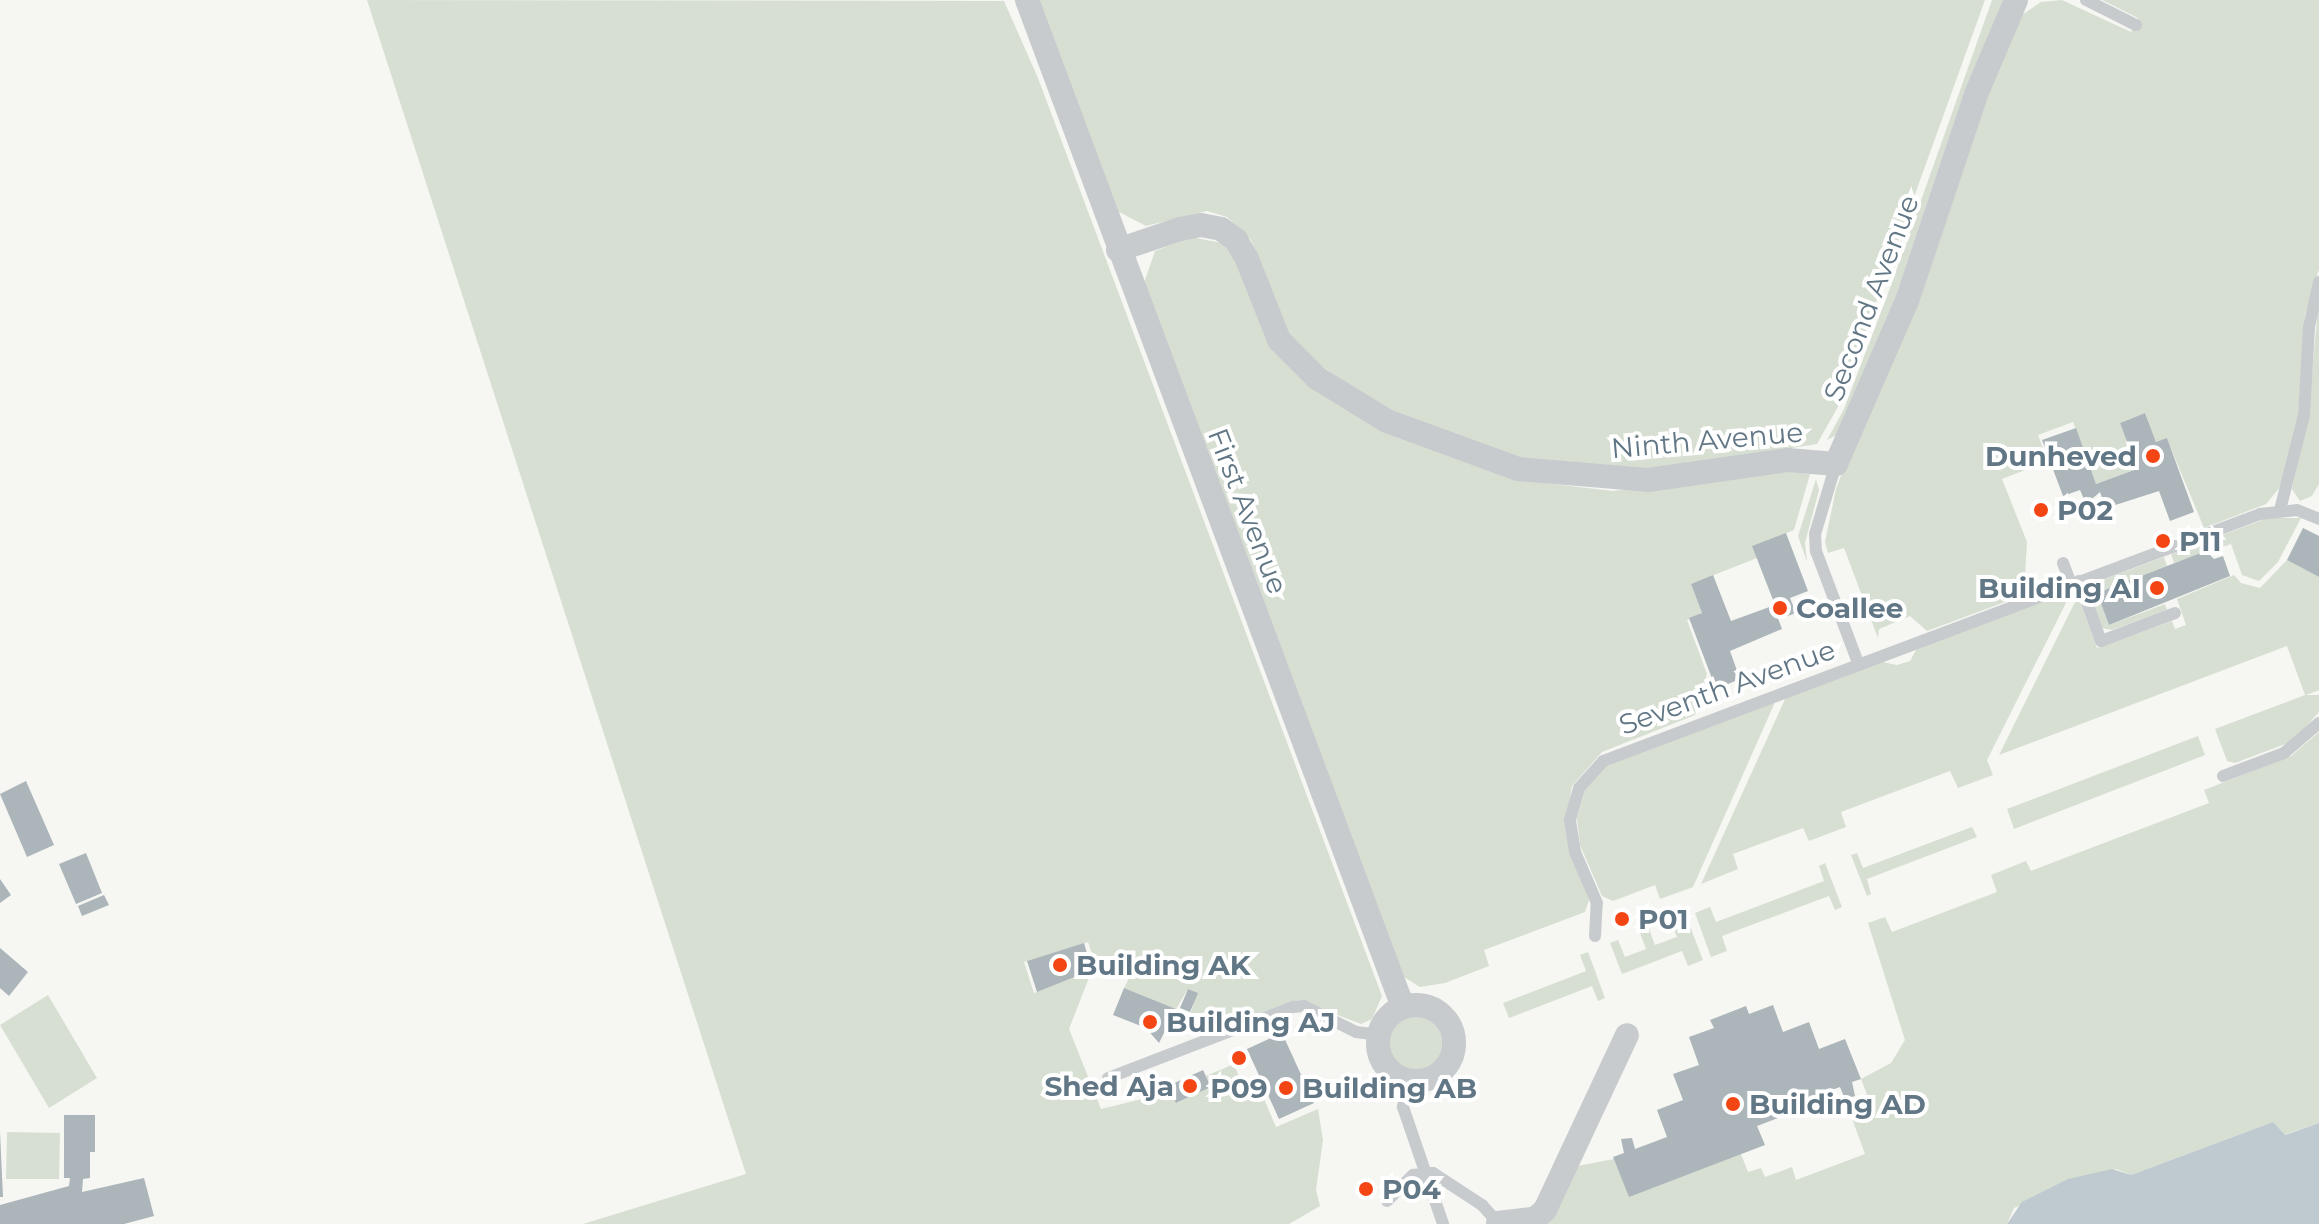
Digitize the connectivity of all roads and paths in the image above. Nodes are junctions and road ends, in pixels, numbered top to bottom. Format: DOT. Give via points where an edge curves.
graph roads {
  1 [pos="1013,0"];
  2 [pos="1027,0"];
  3 [pos="2016,0"];
  4 [pos="2086,0"];
  5 [pos="2136,25"];
  6 [pos="1037,35"];
  7 [pos="1118,250"];
  8 [pos="2319,282"];
  9 [pos="1836,464"];
  10 [pos="2280,510"];
  11 [pos="2319,519"];
  12 [pos="2063,563"];
  13 [pos="2075,583"];
  14 [pos="2175,613"];
  15 [pos="1858,663"];
  16 [pos="2319,723"];
  17 [pos="2223,776"];
  18 [pos="1595,936"];
  19 [pos="1403,1007"];
  20 [pos="1379,1035"];
  21 [pos="1627,1035"];
  22 [pos="1108,1078"];
  23 [pos="1410,1080"];
  24 [pos="1423,1171"];
  25 [pos="1387,1201"];
  26 [pos="1499,1223"];
  27 [pos="1443,1224"];
  1 -- 6 [label="street, First Avenue"];
  2 -- 6 [label="street, First Avenue"];
  3 -- 9 [label="street, Second Avenue" via="1977,92 1907,301"];
  4 -- 5 [label="lane"];
  6 -- 7 [label="street, First Avenue"];
  7 -- 9 [label="street, Ninth Avenue" via="1180,229 1221,229 1236,240 1247,259 1279,340 1317,378 1387,421 1518,469 1648,480 1788,460"];
  7 -- 19 [label="street, First Avenue"];
  8 -- 10 [label="lane" via="2309,327 2304,415"];
  9 -- 15 [label="lane, Second Avenue" via="1815,534 1816,551"];
  10 -- 11 [label="lane"];
  10 -- 13 [label="lane, Seventh Avenue"];
  12 -- 13 [label="lane"];
  13 -- 14 [label="lane" via="2101,641"];
  13 -- 15 [label="lane, Seventh Avenue"];
  15 -- 18 [label="lane, Seventh Avenue" via="1620,751 1588,773 1570,820 1575,852 1597,903"];
  16 -- 17 [label="lane" via="2284,753"];
  19 -- 20 [label="street" via="1387,1018"];
  19 -- 23 [label="street" via="1435,1011 1448,1023 1453,1040 1440,1071"];
  20 -- 22 [label="lane" via="1356,1032 1304,1006 1293,1007"];
  20 -- 23 [label="street" via="1384,1064"];
  21 -- 26 [label="street" via="1545,1210 1536,1218"];
  23 -- 24 [label="lane" via="1403,1107"];
  24 -- 25 [label="lane"];
  24 -- 26 [label="lane" via="1482,1205"];
  24 -- 27 [label="lane"];
}
